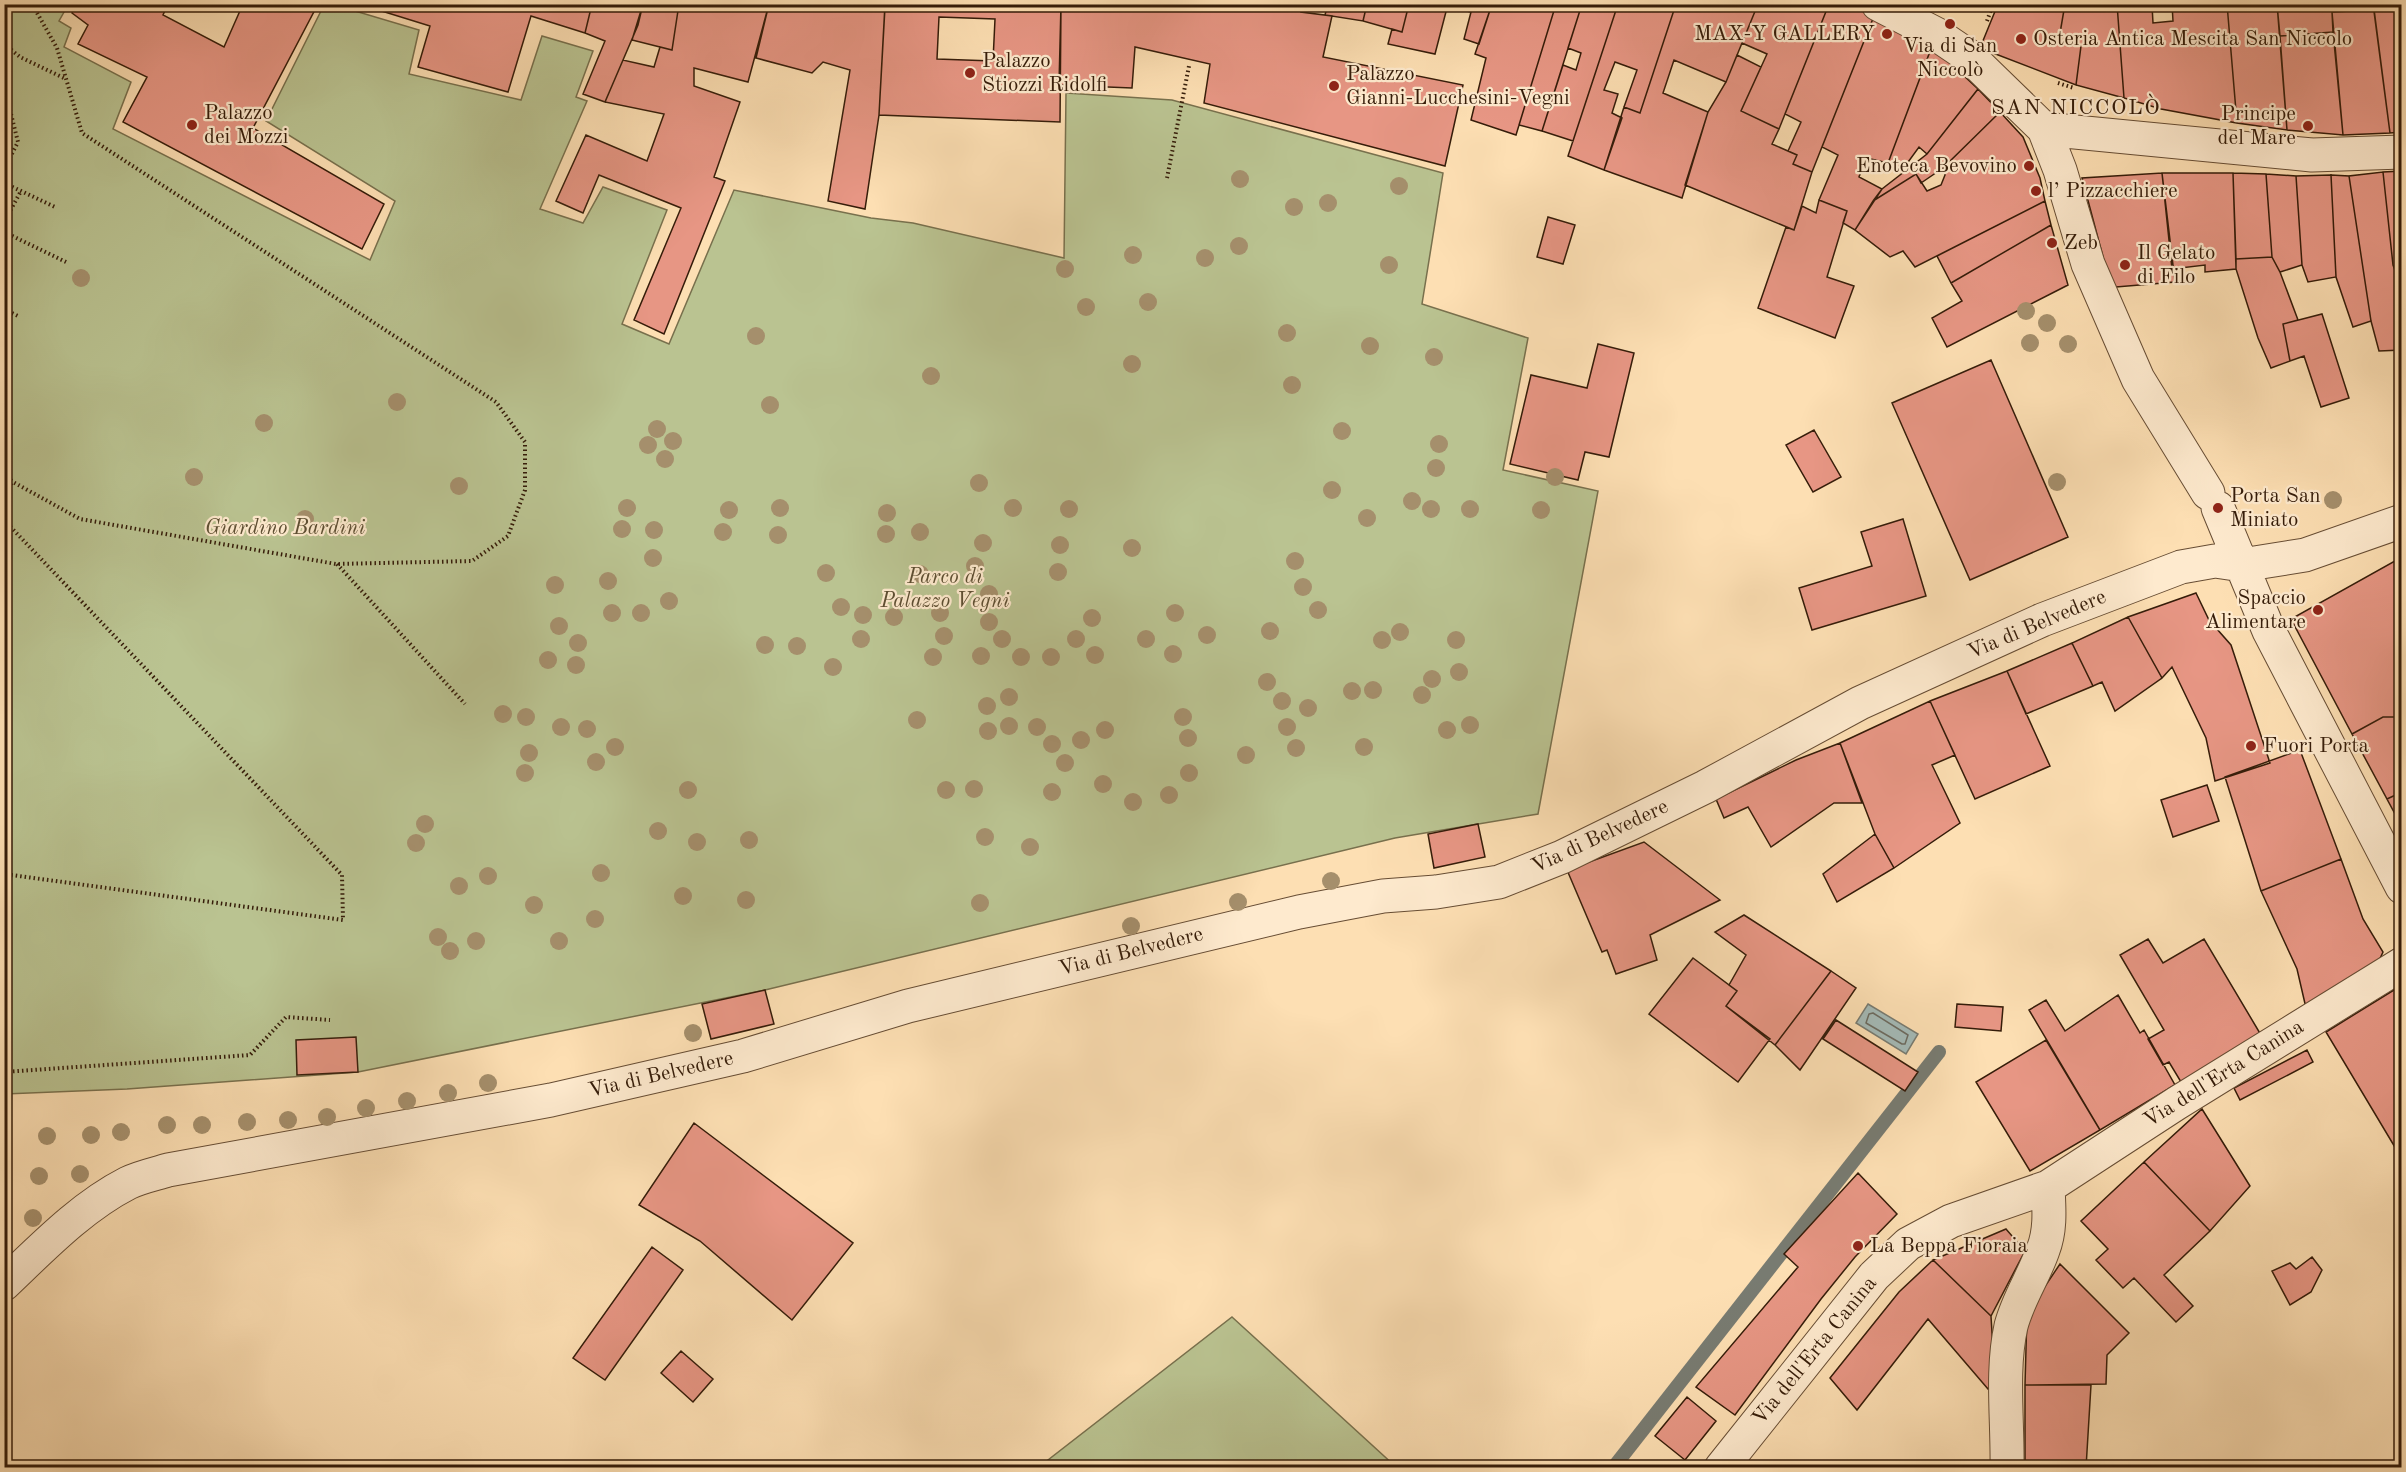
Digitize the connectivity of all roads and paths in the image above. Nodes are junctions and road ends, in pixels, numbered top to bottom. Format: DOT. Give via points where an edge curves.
graph roads {
  1 [pos="32,4"];
  2 [pos="1878,4"];
  3 [pos="4,44"];
  4 [pos="1189,66"];
  5 [pos="66,80"];
  6 [pos="4,105"];
  7 [pos="2044,129"];
  8 [pos="2402,152"];
  9 [pos="4,169"];
  10 [pos="1167,178"];
  11 [pos="4,183"];
  12 [pos="21,190"];
  13 [pos="55,207"];
  14 [pos="4,222"];
  15 [pos="4,232"];
  16 [pos="66,262"];
  17 [pos="4,309"];
  18 [pos="20,317"];
  19 [pos="4,474"];
  20 [pos="13,482"];
  21 [pos="4,490"];
  22 [pos="4,520"];
  23 [pos="2402,521"];
  24 [pos="336,564"];
  25 [pos="2242,564"];
  26 [pos="465,704"];
  27 [pos="4,874"];
  28 [pos="2402,887"];
  29 [pos="2402,964"];
  30 [pos="330,1020"];
  31 [pos="4,1072"];
  32 [pos="2048,1187"];
  33 [pos="4,1284"];
  34 [pos="1721,1467"];
  35 [pos="2007,1467"];
  1 -- 5 [label="path" via="57,48"];
  2 -- 7 [label="street" via="1970,57"];
  3 -- 5 [label="path" via="20,57"];
  4 -- 10 [label="path"];
  5 -- 24 [label="path" via="82,133 496,402 525,442 525,490 508,536 471,561"];
  6 -- 9 [label="path" via="9,106 18,142"];
  7 -- 8 [label="street" via="2312,154"];
  7 -- 25 [label="street" via="2088,264 2138,379 2213,501"];
  11 -- 12 [label="path"];
  12 -- 13 [label="path"];
  12 -- 14 [label="path"];
  15 -- 16 [label="path"];
  17 -- 18 [label="path"];
  19 -- 20 [label="path"];
  20 -- 21 [label="path"];
  20 -- 24 [label="path" via="80,519"];
  22 -- 27 [label="path" via="342,875 344,920"];
  23 -- 25 [label="street, Via di Belvedere" via="2305,555"];
  24 -- 26 [label="path"];
  25 -- 28 [label="street" via="2269,631"];
  25 -- 33 [label="street, Via di Belvedere" via="2215,561 2181,567 2042,620 1860,703 1705,787 1562,857 1499,882 1383,896 1299,912 908,1006 742,1056 551,1100 168,1170 129,1182 100,1200"];
  29 -- 32 [label="street, Via dell'Erta Canina"];
  30 -- 31 [label="path" via="286,1017 250,1055"];
  32 -- 34 [label="street, Via dell'Erta Canina" via="1952,1221 1908,1244 1874,1276"];
  32 -- 35 [label="street" via="2050,1220 2044,1249 2011,1326"];
}
